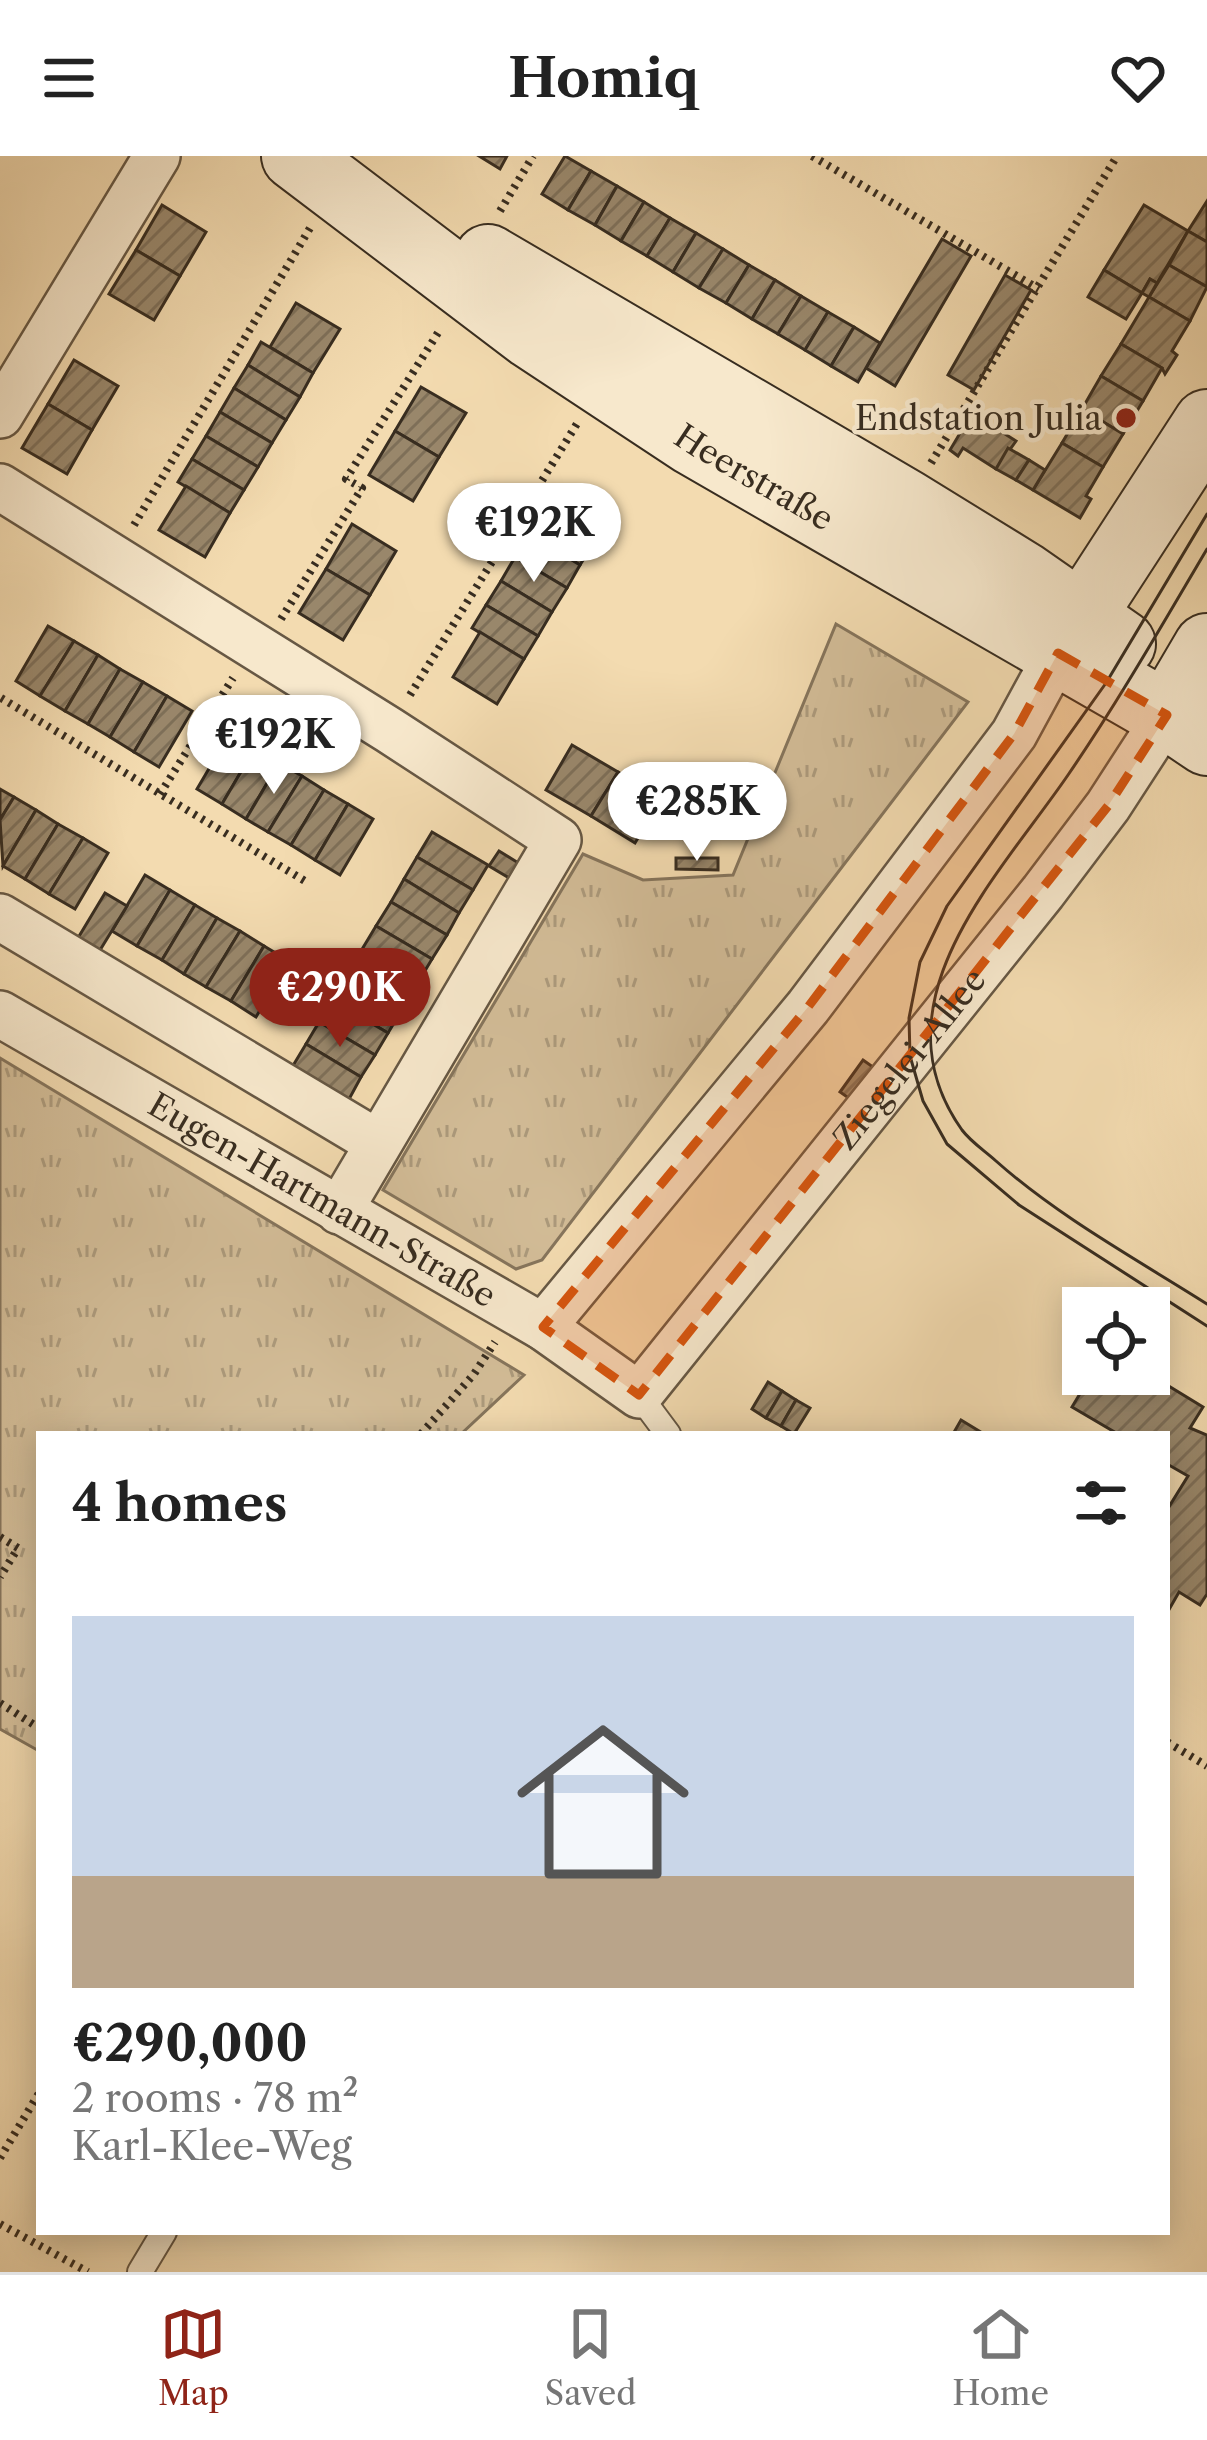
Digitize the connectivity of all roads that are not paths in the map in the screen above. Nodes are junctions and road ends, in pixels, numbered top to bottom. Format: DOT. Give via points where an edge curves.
graph roads {
  1 [pos="157,156"];
  2 [pos="312,184"];
  3 [pos="0,415"];
  4 [pos="1207,423"];
  5 [pos="0,487"];
  6 [pos="1069,635"];
  7 [pos="1195,694"];
  8 [pos="0,917"];
  9 [pos="0,1014"];
  10 [pos="378,1143"];
  11 [pos="339,1211"];
  12 [pos="529,1319"];
  13 [pos="639,1395"];
  14 [pos="664,1431"];
  15 [pos="162,2235"];
  16 [pos="140,2272"];
  1 -- 3 [label="street"];
  2 -- 6 [label="main road, Heerstraße" via="374,191 905,503 1023,575"];
  4 -- 6 [label="main road"];
  5 -- 10 [label="street" via="558,840"];
  6 -- 7 [label="main road, Heerstraße"];
  6 -- 12 [label="street" via="1014,734 821,989"];
  7 -- 13 [label="street, Ziegelei-Allee"];
  8 -- 10 [label="street"];
  9 -- 11 [label="street, Eugen-Hartmann-Straße"];
  10 -- 11 [label="street"];
  11 -- 12 [label="street, Eugen-Hartmann-Straße"];
  12 -- 13 [label="street, Eugen-Hartmann-Straße"];
  13 -- 14 [label="lane"];
  15 -- 16 [label="lane"];
}
